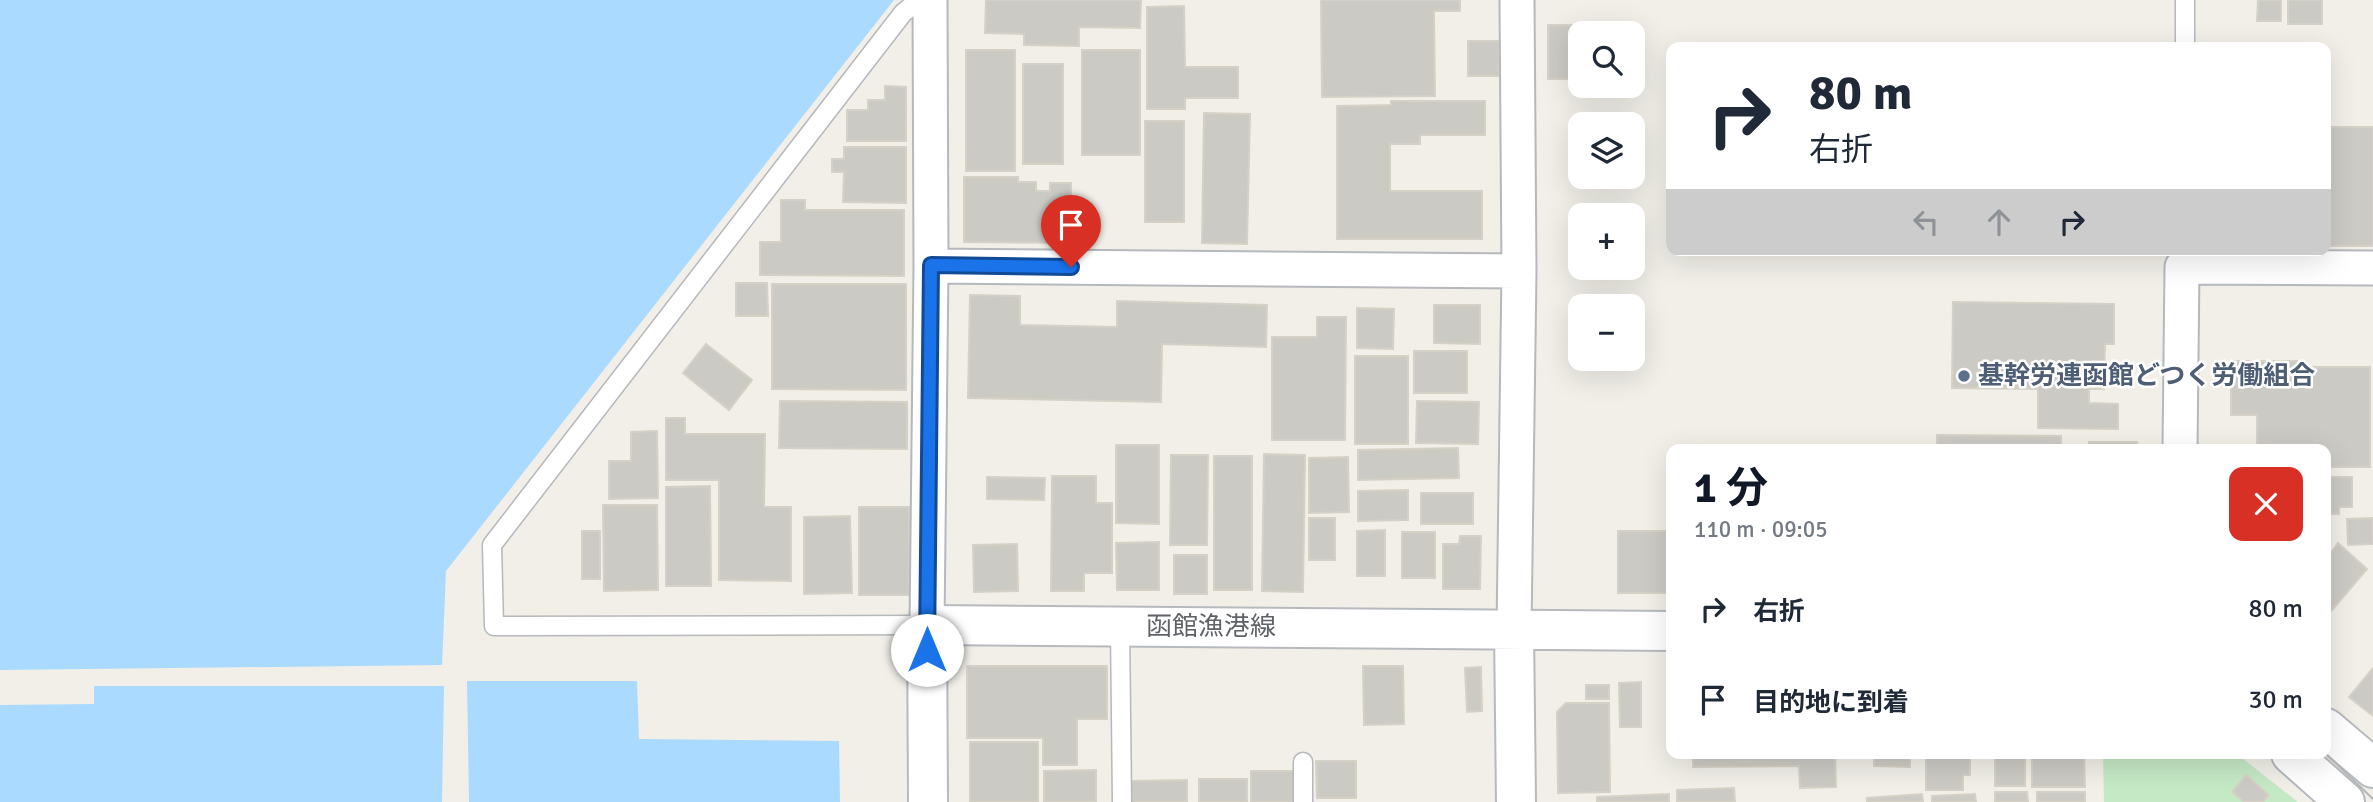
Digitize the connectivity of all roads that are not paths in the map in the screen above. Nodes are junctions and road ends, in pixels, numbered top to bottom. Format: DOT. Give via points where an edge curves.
graph roads {
  1 [pos="919,0"];
  2 [pos="930,0"];
  3 [pos="1517,0"];
  4 [pos="2185,0"];
  5 [pos="2185,42"];
  6 [pos="2187,258"];
  7 [pos="931,265"];
  8 [pos="2373,268"];
  9 [pos="1518,271"];
  10 [pos="2180,444"];
  11 [pos="927,625"];
  12 [pos="1120,627"];
  13 [pos="1514,629"];
  14 [pos="1666,631"];
  15 [pos="2331,732"];
  16 [pos="2297,759"];
  17 [pos="1303,762"];
  18 [pos="2373,768"];
  19 [pos="928,802"];
  20 [pos="1122,802"];
  21 [pos="1303,802"];
  22 [pos="1516,802"];
  23 [pos="2345,802"];
  1 -- 11 [label="lane" via="903,13 492,545 494,625"];
  2 -- 7 [label="street"];
  3 -- 9 [label="street"];
  4 -- 5 [label="lane"];
  6 -- 8 [label="street"];
  6 -- 10 [label="street" via="2182,267"];
  7 -- 9 [label="street"];
  7 -- 11 [label="street"];
  9 -- 13 [label="street"];
  11 -- 12 [label="main road, 函館漁港線"];
  11 -- 19 [label="main road"];
  12 -- 13 [label="main road, 函館漁港線"];
  12 -- 20 [label="lane"];
  13 -- 14 [label="main road, 函館漁港線"];
  13 -- 22 [label="main road"];
  15 -- 18 [label="main road"];
  16 -- 23 [label="main road"];
  17 -- 21 [label="lane"];
}
